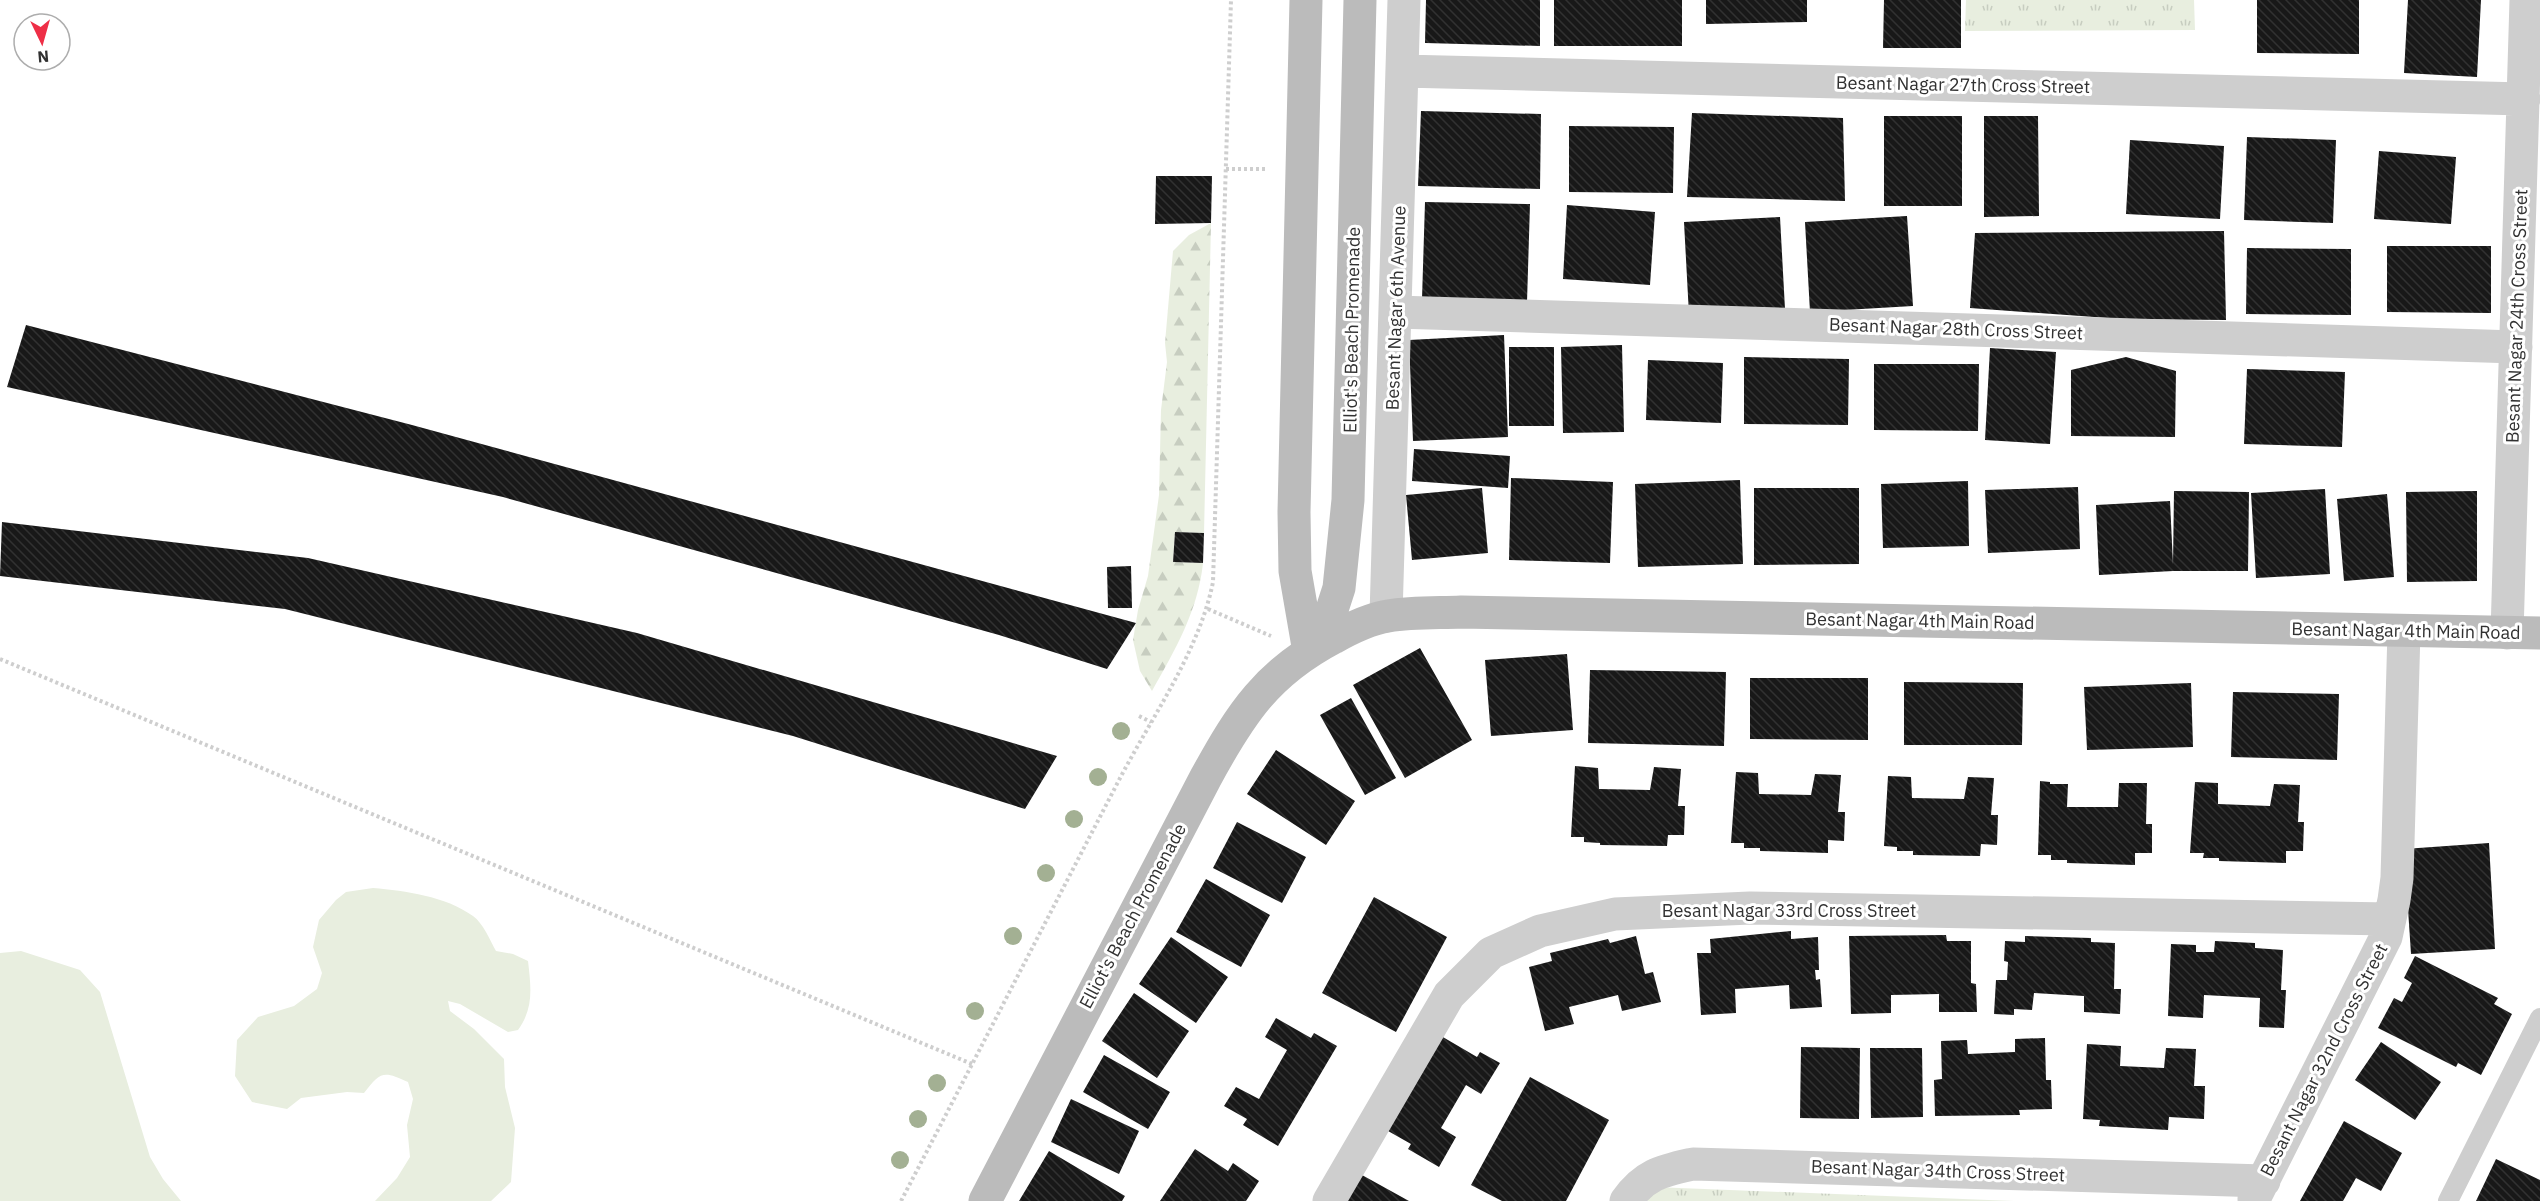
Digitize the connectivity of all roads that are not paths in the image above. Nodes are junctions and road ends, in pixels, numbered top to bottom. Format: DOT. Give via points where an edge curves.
graph roads {
  1 [pos="1306,0"];
  2 [pos="1360,0"];
  3 [pos="1404,0"];
  4 [pos="2526,0"];
  5 [pos="1402,71"];
  6 [pos="2524,99"];
  7 [pos="1396,312"];
  8 [pos="2516,347"];
  9 [pos="1386,616"];
  10 [pos="2404,631"];
  11 [pos="2507,633"];
  12 [pos="2540,633"];
  13 [pos="1309,652"];
  14 [pos="2390,919"];
  15 [pos="2540,1018"];
  16 [pos="2258,1191"];
  17 [pos="985,1201"];
  18 [pos="1329,1201"];
  19 [pos="1626,1201"];
  20 [pos="2448,1201"];
  1 -- 13 [label="street" via="1294,512 1295,571"];
  2 -- 13 [label="street, Elliot's Beach Promenade" via="1348,500 1339,588 1327,624"];
  3 -- 5 [label="street, Besant Nagar 6th Avenue"];
  4 -- 6 [label="street, Besant Nagar 24th Cross Street"];
  5 -- 6 [label="street, Besant Nagar 27th Cross Street"];
  5 -- 7 [label="street, Besant Nagar 6th Avenue"];
  6 -- 8 [label="street, Besant Nagar 24th Cross Street"];
  7 -- 8 [label="street, Besant Nagar 28th Cross Street"];
  7 -- 9 [label="street, Besant Nagar 6th Avenue"];
  8 -- 11 [label="street, Besant Nagar 24th Cross Street"];
  9 -- 10 [label="street, Besant Nagar 4th Main Road" via="1461,612"];
  9 -- 13 [label="street, Besant Nagar 4th Main Road" via="1346,630"];
  10 -- 11 [label="street, Besant Nagar 4th Main Road"];
  10 -- 14 [label="street, Besant Nagar 32nd Cross Street" via="2397,878"];
  11 -- 12 [label="street, Besant Nagar 4th Main Road"];
  13 -- 17 [label="street, Elliot's Beach Promenade" via="1281,671 1239,719"];
  14 -- 16 [label="street, Besant Nagar 32nd Cross Street" via="2366,979"];
  14 -- 18 [label="street, Besant Nagar 33rd Cross Street" via="1749,908 1615,915 1540,931 1491,953 1449,995"];
  15 -- 20 [label="lane"];
  16 -- 19 [label="street, Besant Nagar 34th Cross Street" via="1693,1164 1656,1173 1635,1188"];
}
